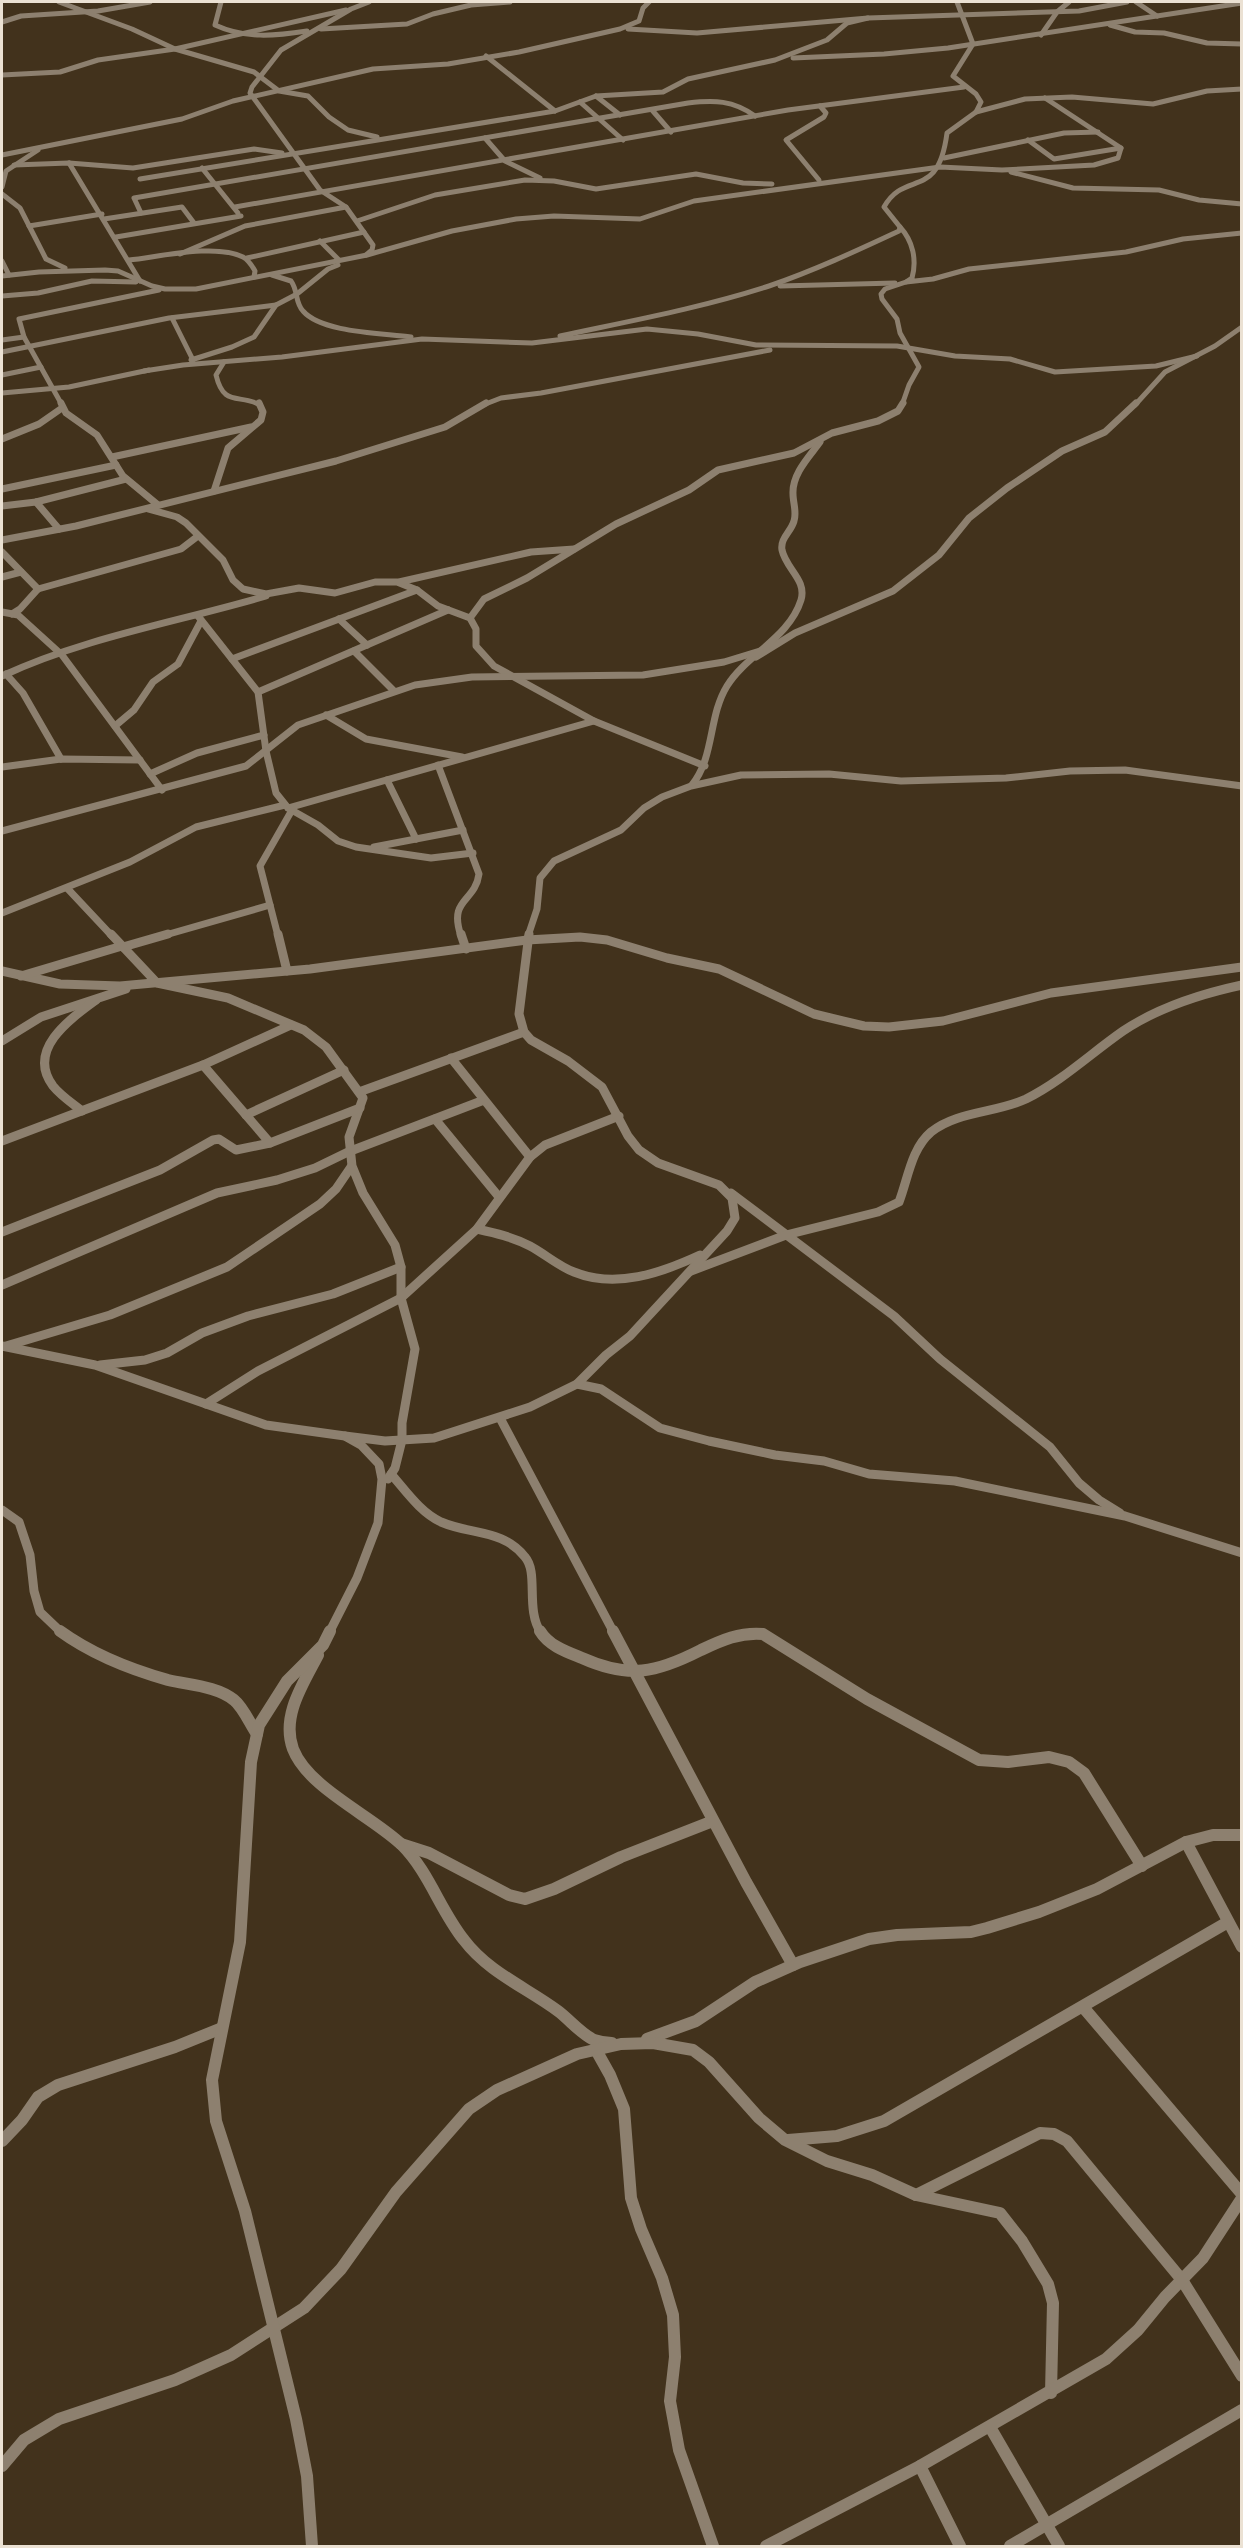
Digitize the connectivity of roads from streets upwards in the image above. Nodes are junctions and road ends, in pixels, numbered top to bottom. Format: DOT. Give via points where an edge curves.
graph roads {
  1 [pos="59,2"];
  2 [pos="150,2"];
  3 [pos="221,2"];
  4 [pos="369,2"];
  5 [pos="510,2"];
  6 [pos="650,2"];
  7 [pos="957,2"];
  8 [pos="1069,2"];
  9 [pos="1127,2"];
  10 [pos="1136,2"];
  11 [pos="1242,3"];
  12 [pos="351,9"];
  13 [pos="1057,12"];
  14 [pos="86,13"];
  15 [pos="958,14"];
  16 [pos="1157,16"];
  17 [pos="868,18"];
  18 [pos="2,22"];
  19 [pos="1108,24"];
  20 [pos="620,29"];
  21 [pos="316,30"];
  22 [pos="237,35"];
  23 [pos="1041,35"];
  24 [pos="973,44"];
  25 [pos="1242,44"];
  26 [pos="175,49"];
  27 [pos="486,56"];
  28 [pos="776,60"];
  29 [pos="2,75"];
  30 [pos="260,77"];
  31 [pos="964,87"];
  32 [pos="1242,89"];
  33 [pos="279,91"];
  34 [pos="596,96"];
  35 [pos="251,97"];
  36 [pos="1045,98"];
  37 [pos="580,102"];
  38 [pos="820,106"];
  39 [pos="652,110"];
  40 [pos="552,111"];
  41 [pos="976,112"];
  42 [pos="620,115"];
  43 [pos="755,116"];
  44 [pos="599,119"];
  45 [pos="563,125"];
  46 [pos="671,132"];
  47 [pos="1100,132"];
  48 [pos="387,138"];
  49 [pos="485,138"];
  50 [pos="622,140"];
  51 [pos="1028,140"];
  52 [pos="41,148"];
  53 [pos="1121,148"];
  54 [pos="295,153"];
  55 [pos="2,155"];
  56 [pos="286,155"];
  57 [pos="944,158"];
  58 [pos="505,160"];
  59 [pos="69,163"];
  60 [pos="14,165"];
  61 [pos="940,167"];
  62 [pos="133,168"];
  63 [pos="202,168"];
  64 [pos="306,169"];
  65 [pos="1002,170"];
  66 [pos="140,178"];
  67 [pos="545,180"];
  68 [pos="819,180"];
  69 [pos="836,180"];
  70 [pos="215,185"];
  71 [pos="2,187"];
  72 [pos="164,193"];
  73 [pos="323,193"];
  74 [pos="2,194"];
  75 [pos="153,195"];
  76 [pos="1242,204"];
  77 [pos="235,207"];
  78 [pos="346,207"];
  79 [pos="174,208"];
  80 [pos="141,213"];
  81 [pos="103,216"];
  82 [pos="241,216"];
  83 [pos="357,221"];
  84 [pos="194,223"];
  85 [pos="29,226"];
  86 [pos="245,226"];
  87 [pos="900,227"];
  88 [pos="364,232"];
  89 [pos="1242,233"];
  90 [pos="116,237"];
  91 [pos="320,241"];
  92 [pos="180,254"];
  93 [pos="367,255"];
  94 [pos="247,258"];
  95 [pos="129,260"];
  96 [pos="339,260"];
  97 [pos="2,261"];
  98 [pos="74,271"];
  99 [pos="267,274"];
  100 [pos="2,276"];
  101 [pos="9,276"];
  102 [pos="254,277"];
  103 [pos="143,282"];
  104 [pos="906,282"];
  105 [pos="769,286"];
  106 [pos="165,289"];
  107 [pos="38,293"];
  108 [pos="297,294"];
  109 [pos="2,296"];
  110 [pos="276,305"];
  111 [pos="51,311"];
  112 [pos="172,318"];
  113 [pos="1242,327"];
  114 [pos="24,337"];
  115 [pos="422,339"];
  116 [pos="2,340"];
  117 [pos="544,341"];
  118 [pos="30,346"];
  119 [pos="790,346"];
  120 [pos="908,348"];
  121 [pos="2,352"];
  122 [pos="1197,356"];
  123 [pos="193,360"];
  124 [pos="224,362"];
  125 [pos="41,367"];
  126 [pos="144,371"];
  127 [pos="2,375"];
  128 [pos="53,389"];
  129 [pos="2,393"];
  130 [pos="62,408"];
  131 [pos="254,426"];
  132 [pos="2,430"];
  133 [pos="4,438"];
  134 [pos="824,438"];
  135 [pos="112,457"];
  136 [pos="116,465"];
  137 [pos="126,480"];
  138 [pos="2,489"];
  139 [pos="214,491"];
  140 [pos="36,502"];
  141 [pos="158,505"];
  142 [pos="2,506"];
  143 [pos="145,509"];
  144 [pos="60,529"];
  145 [pos="198,536"];
  146 [pos="3,538"];
  147 [pos="575,549"];
  148 [pos="2,552"];
  149 [pos="21,572"];
  150 [pos="2,577"];
  151 [pos="397,582"];
  152 [pos="38,589"];
  153 [pos="417,590"];
  154 [pos="274,593"];
  155 [pos="448,610"];
  156 [pos="2,612"];
  157 [pos="16,613"];
  158 [pos="2,617"];
  159 [pos="470,618"];
  160 [pos="199,619"];
  161 [pos="339,619"];
  162 [pos="368,645"];
  163 [pos="354,651"];
  164 [pos="760,651"];
  165 [pos="62,655"];
  166 [pos="753,658"];
  167 [pos="232,659"];
  168 [pos="4,675"];
  169 [pos="511,677"];
  170 [pos="394,691"];
  171 [pos="258,692"];
  172 [pos="326,715"];
  173 [pos="594,721"];
  174 [pos="115,726"];
  175 [pos="264,735"];
  176 [pos="266,751"];
  177 [pos="465,758"];
  178 [pos="61,759"];
  179 [pos="140,760"];
  180 [pos="438,765"];
  181 [pos="705,766"];
  182 [pos="2,767"];
  183 [pos="150,774"];
  184 [pos="387,780"];
  185 [pos="691,786"];
  186 [pos="1242,786"];
  187 [pos="162,790"];
  188 [pos="288,807"];
  189 [pos="464,830"];
  190 [pos="2,831"];
  191 [pos="416,839"];
  192 [pos="366,849"];
  193 [pos="473,853"];
  194 [pos="67,888"];
  195 [pos="270,905"];
  196 [pos="2,913"];
  197 [pos="527,940"];
  198 [pos="123,947"];
  199 [pos="466,949"];
  200 [pos="1242,967"];
  201 [pos="2,971"];
  202 [pos="287,971"];
  203 [pos="21,976"];
  204 [pos="157,983"];
  205 [pos="145,984"];
  206 [pos="1242,985"];
  207 [pos="101,996"];
  208 [pos="291,1025"];
  209 [pos="524,1032"];
  210 [pos="2,1041"];
  211 [pos="451,1058"];
  212 [pos="203,1065"];
  213 [pos="344,1070"];
  214 [pos="359,1092"];
  215 [pos="484,1100"];
  216 [pos="360,1108"];
  217 [pos="81,1111"];
  218 [pos="246,1115"];
  219 [pos="620,1116"];
  220 [pos="435,1119"];
  221 [pos="2,1141"];
  222 [pos="270,1143"];
  223 [pos="348,1152"];
  224 [pos="530,1157"];
  225 [pos="351,1167"];
  226 [pos="719,1185"];
  227 [pos="499,1197"];
  228 [pos="477,1228"];
  229 [pos="2,1232"];
  230 [pos="786,1235"];
  231 [pos="707,1251"];
  232 [pos="401,1268"];
  233 [pos="686,1274"];
  234 [pos="2,1285"];
  235 [pos="400,1298"];
  236 [pos="2,1346"];
  237 [pos="95,1365"];
  238 [pos="577,1384"];
  239 [pos="206,1404"];
  240 [pos="500,1418"];
  241 [pos="345,1436"];
  242 [pos="402,1440"];
  243 [pos="391,1474"];
  244 [pos="381,1493"];
  245 [pos="2,1510"];
  246 [pos="1125,1516"];
  247 [pos="1242,1553"];
  248 [pos="323,1645"];
  249 [pos="633,1670"];
  250 [pos="257,1734"];
  251 [pos="713,1821"];
  252 [pos="1242,1835"];
  253 [pos="1186,1842"];
  254 [pos="399,1843"];
  255 [pos="1142,1866"];
  256 [pos="1228,1922"];
  257 [pos="1242,1947"];
  258 [pos="793,1965"];
  259 [pos="1083,2007"];
  260 [pos="222,2028"];
  261 [pos="621,2044"];
  262 [pos="596,2050"];
  263 [pos="2,2140"];
  264 [pos="785,2140"];
  265 [pos="916,2195"];
  266 [pos="1242,2196"];
  267 [pos="1182,2280"];
  268 [pos="274,2328"];
  269 [pos="1242,2376"];
  270 [pos="1051,2393"];
  271 [pos="1242,2410"];
  272 [pos="990,2427"];
  273 [pos="2,2466"];
  274 [pos="920,2466"];
  275 [pos="1046,2525"];
  276 [pos="312,2547"];
  277 [pos="713,2547"];
  278 [pos="766,2547"];
  279 [pos="960,2547"];
  280 [pos="1010,2547"];
  281 [pos="1059,2547"];
  1 -- 14 [label="street"];
  2 -- 14 [label="street"];
  3 -- 22 [label="street" via="215,24"];
  4 -- 12 [label="street"];
  5 -- 21 [label="street" via="471,5 407,24"];
  6 -- 20 [label="street" via="643,8 639,21"];
  7 -- 15 [label="street"];
  8 -- 13 [label="street"];
  9 -- 13 [label="street"];
  10 -- 16 [label="street"];
  11 -- 16 [label="street"];
  12 -- 21 [label="street"];
  12 -- 22 [label="street"];
  13 -- 15 [label="street"];
  13 -- 23 [label="street"];
  14 -- 18 [label="street" via="34,14"];
  14 -- 26 [label="street"];
  15 -- 17 [label="street"];
  15 -- 24 [label="street"];
  16 -- 19 [label="street"];
  17 -- 20 [label="street" via="717,32"];
  17 -- 28 [label="street" via="847,24 827,40"];
  19 -- 23 [label="street"];
  19 -- 25 [label="street" via="1207,43"];
  20 -- 27 [label="street"];
  21 -- 22 [label="street"];
  21 -- 30 [label="street" via="281,50"];
  22 -- 26 [label="street"];
  23 -- 24 [label="street"];
  24 -- 28 [label="street"];
  24 -- 31 [label="street" via="953,76"];
  26 -- 29 [label="street" via="98,60 60,72"];
  26 -- 30 [label="street"];
  27 -- 33 [label="street" via="448,64 374,69"];
  27 -- 40 [label="street"];
  28 -- 34 [label="street" via="688,79 663,93"];
  30 -- 33 [label="street"];
  30 -- 35 [label="street" via="252,87"];
  31 -- 38 [label="street"];
  31 -- 41 [label="street" via="981,98"];
  32 -- 36 [label="street" via="1207,91 1153,104 1091,97"];
  33 -- 35 [label="street"];
  33 -- 48 [label="street" via="308,96 348,130"];
  34 -- 37 [label="street"];
  34 -- 42 [label="street"];
  35 -- 52 [label="street" via="182,119"];
  35 -- 54 [label="street"];
  36 -- 41 [label="street" via="1015,101"];
  36 -- 47 [label="street"];
  37 -- 40 [label="street"];
  37 -- 44 [label="street"];
  38 -- 43 [label="street"];
  38 -- 68 [label="street" via="826,113 824,117 786,140"];
  39 -- 42 [label="street"];
  39 -- 43 [label="street" via="722,100 738,103"];
  39 -- 46 [label="street"];
  40 -- 45 [label="street"];
  40 -- 48 [label="street"];
  41 -- 57 [label="street" via="949,130"];
  42 -- 44 [label="street"];
  43 -- 46 [label="street"];
  44 -- 45 [label="street"];
  44 -- 50 [label="street"];
  45 -- 49 [label="street"];
  46 -- 50 [label="street"];
  47 -- 51 [label="street"];
  47 -- 53 [label="street"];
  48 -- 54 [label="street"];
  49 -- 58 [label="street"];
  49 -- 64 [label="street"];
  50 -- 58 [label="street"];
  51 -- 53 [label="street" via="1054,159"];
  51 -- 57 [label="street"];
  52 -- 55 [label="street"];
  52 -- 60 [label="street"];
  53 -- 65 [label="street" via="1118,158 1094,165"];
  54 -- 56 [label="street"];
  54 -- 64 [label="street"];
  56 -- 62 [label="street" via="254,149"];
  56 -- 63 [label="street"];
  57 -- 61 [label="street"];
  58 -- 67 [label="street"];
  58 -- 73 [label="street"];
  59 -- 60 [label="street"];
  59 -- 62 [label="street"];
  59 -- 81 [label="street"];
  60 -- 71 [label="street" via="4,174"];
  61 -- 65 [label="street"];
  61 -- 69 [label="street"];
  61 -- 87 [label="street" via="927,180 887,200 886,212"];
  62 -- 66 [label="street"];
  63 -- 66 [label="street"];
  63 -- 70 [label="street"];
  64 -- 70 [label="street"];
  64 -- 73 [label="street"];
  65 -- 76 [label="street" via="1073,188 1159,190 1199,200"];
  66 -- 75 [label="street"];
  67 -- 68 [label="street" via="596,189 696,174 755,184"];
  67 -- 83 [label="street" via="435,195"];
  68 -- 69 [label="street"];
  69 -- 93 [label="street" via="694,201 640,219 516,219 452,231"];
  70 -- 72 [label="street"];
  70 -- 77 [label="street"];
  72 -- 75 [label="street"];
  72 -- 79 [label="street"];
  73 -- 77 [label="street"];
  73 -- 78 [label="street"];
  74 -- 85 [label="street" via="20,208"];
  75 -- 80 [label="street" via="133,199"];
  77 -- 82 [label="street"];
  78 -- 83 [label="street"];
  78 -- 86 [label="street"];
  79 -- 80 [label="street"];
  79 -- 84 [label="street" via="183,208"];
  80 -- 81 [label="street"];
  81 -- 85 [label="street"];
  81 -- 90 [label="street"];
  82 -- 84 [label="street"];
  82 -- 86 [label="street"];
  83 -- 88 [label="street"];
  84 -- 90 [label="street"];
  85 -- 98 [label="street" via="46,260"];
  86 -- 92 [label="street"];
  87 -- 104 [label="street" via="912,246 915,264 912,278"];
  87 -- 105 [label="street" via="863,249"];
  88 -- 91 [label="street"];
  88 -- 93 [label="street" via="373,245"];
  89 -- 104 [label="street" via="1183,238 1126,252 969,269"];
  90 -- 95 [label="street"];
  91 -- 94 [label="street"];
  91 -- 96 [label="street"];
  92 -- 94 [label="street" via="236,254"];
  92 -- 95 [label="street"];
  93 -- 96 [label="street"];
  93 -- 108 [label="street" via="328,269"];
  94 -- 102 [label="street"];
  95 -- 103 [label="street"];
  96 -- 99 [label="street"];
  97 -- 101 [label="street"];
  98 -- 101 [label="street"];
  98 -- 103 [label="street" via="118,272"];
  99 -- 102 [label="street"];
  99 -- 108 [label="street" via="290,280 296,284"];
  100 -- 101 [label="street"];
  102 -- 106 [label="street" via="196,289"];
  103 -- 106 [label="street"];
  103 -- 107 [label="street" via="92,281"];
  104 -- 105 [label="street"];
  104 -- 120 [label="street" via="881,294 897,319"];
  105 -- 117 [label="street"];
  106 -- 111 [label="street"];
  107 -- 109 [label="street"];
  107 -- 111 [label="street"];
  108 -- 110 [label="street"];
  108 -- 115 [label="street" via="303,313 326,324"];
  110 -- 112 [label="street"];
  110 -- 123 [label="street" via="254,337"];
  111 -- 114 [label="street" via="19,319"];
  112 -- 118 [label="street"];
  112 -- 123 [label="street"];
  113 -- 122 [label="street"];
  114 -- 116 [label="street"];
  114 -- 118 [label="street"];
  115 -- 117 [label="street" via="532,344"];
  115 -- 124 [label="street"];
  117 -- 119 [label="street" via="654,329 756,345"];
  118 -- 121 [label="street"];
  118 -- 125 [label="street"];
  119 -- 120 [label="street" via="857,344"];
  119 -- 139 [label="street" via="501,398 429,433"];
  120 -- 122 [label="street" via="1010,359 1055,372 1138,368"];
  120 -- 134 [label="street" via="920,367 898,411"];
  122 -- 166 [label="street" via="1165,372 1105,432 1052,457 986,504 969,518 939,555 893,591 795,633"];
  123 -- 126 [label="street"];
  124 -- 126 [label="street"];
  124 -- 131 [label="street" via="216,375 226,395 262,407 261,420"];
  125 -- 127 [label="street"];
  125 -- 128 [label="street"];
  126 -- 128 [label="street"];
  128 -- 129 [label="street"];
  128 -- 130 [label="street"];
  130 -- 133 [label="street" via="39,424"];
  130 -- 135 [label="street" via="98,435"];
  131 -- 135 [label="street"];
  131 -- 139 [label="street" via="228,448"];
  132 -- 133 [label="street"];
  134 -- 147 [label="street" via="794,453 718,470 689,490 616,524"];
  134 -- 164 [label="street" via="796,479 794,520 782,541 784,556 802,585 801,601 785,627"];
  135 -- 136 [label="street"];
  136 -- 137 [label="street"];
  136 -- 138 [label="street"];
  137 -- 140 [label="street"];
  137 -- 141 [label="street"];
  139 -- 141 [label="street"];
  140 -- 142 [label="street"];
  140 -- 144 [label="street"];
  141 -- 143 [label="street"];
  143 -- 144 [label="street"];
  143 -- 145 [label="street" via="177,517"];
  144 -- 146 [label="street"];
  145 -- 152 [label="street" via="181,549"];
  145 -- 154 [label="street" via="223,560 236,584 253,593"];
  147 -- 151 [label="street" via="531,552"];
  147 -- 159 [label="street" via="484,599"];
  148 -- 149 [label="street"];
  149 -- 150 [label="street"];
  149 -- 152 [label="street"];
  151 -- 153 [label="street"];
  151 -- 154 [label="street" via="375,582 342,592 299,588"];
  152 -- 157 [label="street"];
  153 -- 155 [label="street"];
  153 -- 161 [label="street"];
  154 -- 160 [label="street"];
  155 -- 159 [label="street"];
  155 -- 162 [label="street"];
  156 -- 157 [label="street"];
  157 -- 158 [label="street"];
  157 -- 165 [label="street"];
  159 -- 169 [label="street" via="475,623 476,646 481,654"];
  160 -- 165 [label="street" via="122,633"];
  160 -- 167 [label="street"];
  160 -- 174 [label="street" via="178,664 153,682 134,710"];
  161 -- 162 [label="street"];
  161 -- 167 [label="street"];
  162 -- 163 [label="street"];
  163 -- 170 [label="street"];
  163 -- 171 [label="street"];
  164 -- 166 [label="street"];
  164 -- 169 [label="street" via="724,662 643,675"];
  165 -- 168 [label="street"];
  165 -- 174 [label="street"];
  166 -- 181 [label="street" via="737,672 721,696"];
  167 -- 171 [label="street"];
  168 -- 178 [label="street" via="23,693"];
  169 -- 170 [label="street" via="442,680"];
  169 -- 173 [label="street"];
  170 -- 172 [label="street"];
  171 -- 175 [label="street"];
  172 -- 176 [label="street" via="290,729"];
  172 -- 177 [label="street" via="366,739"];
  173 -- 177 [label="street"];
  173 -- 181 [label="street"];
  174 -- 179 [label="street"];
  175 -- 176 [label="street"];
  175 -- 183 [label="street" via="197,753"];
  176 -- 187 [label="street" via="246,766"];
  176 -- 188 [label="street" via="276,793"];
  177 -- 180 [label="street"];
  178 -- 179 [label="street"];
  178 -- 182 [label="street"];
  179 -- 183 [label="street"];
  180 -- 184 [label="street"];
  180 -- 189 [label="street"];
  181 -- 185 [label="street"];
  183 -- 187 [label="street"];
  184 -- 188 [label="street"];
  184 -- 191 [label="street"];
  185 -- 186 [label="street" via="754,774 841,775 901,781 998,779 1112,770"];
  185 -- 197 [label="street" via="653,802 621,830 565,855 548,867 540,878 537,909"];
  187 -- 190 [label="street"];
  188 -- 192 [label="street" via="339,841"];
  188 -- 194 [label="street" via="195,828 144,856"];
  188 -- 195 [label="street" via="260,866"];
  189 -- 191 [label="street"];
  189 -- 193 [label="street"];
  191 -- 192 [label="street"];
  192 -- 193 [label="street" via="431,858"];
  193 -- 199 [label="street" via="479,880 456,915"];
  194 -- 196 [label="street"];
  194 -- 198 [label="street"];
  195 -- 198 [label="street"];
  195 -- 202 [label="street"];
  197 -- 199 [label="street"];
  197 -- 200 [label="street" via="607,940 719,969 814,1014 864,1026 890,1027 943,1021 1051,993"];
  197 -- 209 [label="street" via="519,1014"];
  198 -- 203 [label="street"];
  198 -- 204 [label="street"];
  199 -- 202 [label="street"];
  201 -- 203 [label="street"];
  202 -- 204 [label="street"];
  203 -- 205 [label="street" via="67,986"];
  204 -- 205 [label="street"];
  204 -- 208 [label="street" via="228,998"];
  205 -- 207 [label="street"];
  206 -- 230 [label="street" via="1192,996 1165,1007 1110,1040 1041,1092 1000,1109 946,1122 929,1134 914,1156 900,1202 878,1212"];
  207 -- 210 [label="street" via="41,1017"];
  207 -- 217 [label="street" via="66,1023 47,1047 46,1075"];
  208 -- 212 [label="street"];
  208 -- 213 [label="street" via="326,1047"];
  209 -- 211 [label="street"];
  209 -- 219 [label="street" via="593,1078"];
  211 -- 214 [label="street"];
  211 -- 215 [label="street"];
  212 -- 217 [label="street"];
  212 -- 218 [label="street"];
  213 -- 214 [label="street"];
  213 -- 218 [label="street"];
  214 -- 216 [label="street" via="363,1098"];
  215 -- 220 [label="street"];
  215 -- 224 [label="street"];
  216 -- 222 [label="street"];
  216 -- 223 [label="street" via="352,1124"];
  217 -- 221 [label="street"];
  218 -- 222 [label="street"];
  219 -- 224 [label="street" via="545,1145"];
  219 -- 226 [label="street" via="627,1136 639,1150 658,1162"];
  220 -- 223 [label="street"];
  220 -- 227 [label="street"];
  222 -- 229 [label="street" via="234,1150 216,1139 160,1170"];
  223 -- 225 [label="street"];
  223 -- 234 [label="street" via="296,1174 217,1193"];
  224 -- 227 [label="street"];
  225 -- 232 [label="street" via="395,1245"];
  225 -- 236 [label="street" via="342,1184 311,1212 267,1237 245,1257 204,1279 49,1335"];
  226 -- 230 [label="street"];
  226 -- 231 [label="street" via="732,1198 735,1218"];
  227 -- 228 [label="street"];
  228 -- 231 [label="street" via="525,1243 574,1273 595,1278 651,1273"];
  228 -- 235 [label="street"];
  230 -- 233 [label="street"];
  230 -- 246 [label="street" via="894,1316 940,1359 1050,1447 1079,1483"];
  231 -- 233 [label="street"];
  232 -- 235 [label="street"];
  232 -- 237 [label="street" via="333,1294 248,1316 145,1360"];
  233 -- 238 [label="street" via="630,1336"];
  235 -- 239 [label="street" via="258,1371"];
  235 -- 242 [label="street" via="415,1349"];
  236 -- 237 [label="street"];
  237 -- 239 [label="street"];
  238 -- 240 [label="street"];
  238 -- 246 [label="street" via="601,1389 660,1428 709,1441 869,1473 955,1481"];
  239 -- 241 [label="street" via="266,1425"];
  240 -- 242 [label="street" via="434,1438"];
  240 -- 249 [label="street"];
  241 -- 242 [label="street"];
  241 -- 244 [label="street" via="361,1445 379,1464"];
  242 -- 243 [label="street"];
  243 -- 244 [label="street"];
  243 -- 249 [label="street" via="439,1521 512,1542 528,1560 534,1618 542,1635 555,1646 624,1672"];
  244 -- 248 [label="street" via="378,1523 357,1578"];
  245 -- 250 [label="street" via="19,1522 30,1555 39,1612 58,1630 116,1664 215,1690 235,1700"];
  246 -- 247 [label="street"];
  248 -- 250 [label="street" via="287,1681"];
  248 -- 254 [label="street" via="297,1694 288,1736 317,1781"];
  249 -- 251 [label="street"];
  249 -- 255 [label="street" via="683,1659 737,1634 763,1634 867,1699 980,1760 1008,1762 1049,1757 1069,1762 1084,1773"];
  250 -- 260 [label="street" via="251,1762 240,1942"];
  251 -- 254 [label="street" via="525,1899 509,1896 429,1853"];
  251 -- 258 [label="street"];
  252 -- 253 [label="street" via="1213,1835"];
  253 -- 255 [label="street"];
  253 -- 256 [label="street"];
  254 -- 261 [label="street" via="411,1855 465,1942 486,1963 537,1995 590,2037 602,2043"];
  255 -- 258 [label="street" via="1097,1889 987,1928 868,1939"];
  256 -- 257 [label="street"];
  256 -- 259 [label="street"];
  258 -- 261 [label="street" via="755,1982 696,2021 656,2037"];
  259 -- 264 [label="street" via="884,2121 837,2136"];
  259 -- 266 [label="street"];
  260 -- 263 [label="street" via="58,2085 38,2097"];
  260 -- 268 [label="street" via="212,2080 216,2121"];
  261 -- 262 [label="street"];
  261 -- 264 [label="street" via="654,2043 693,2050"];
  262 -- 268 [label="street" via="577,2054 497,2090 469,2109 396,2192 341,2269 304,2308"];
  262 -- 277 [label="street" via="624,2109 631,2198 673,2315 675,2357 670,2402 680,2450"];
  264 -- 265 [label="street" via="827,2161"];
  265 -- 267 [label="street" via="1020,2141 1040,2133 1054,2134 1067,2140"];
  265 -- 270 [label="street" via="1000,2213 1022,2241 1048,2284 1053,2303"];
  266 -- 267 [label="street" via="1203,2258"];
  267 -- 269 [label="street"];
  267 -- 270 [label="street" via="1106,2359"];
  268 -- 273 [label="street" via="231,2355 175,2380 59,2419 24,2440"];
  268 -- 276 [label="street" via="307,2476"];
  270 -- 272 [label="street"];
  271 -- 275 [label="street"];
  272 -- 274 [label="street"];
  272 -- 275 [label="street"];
  274 -- 278 [label="street"];
  274 -- 279 [label="street"];
  275 -- 280 [label="street"];
  275 -- 281 [label="street"];
}
